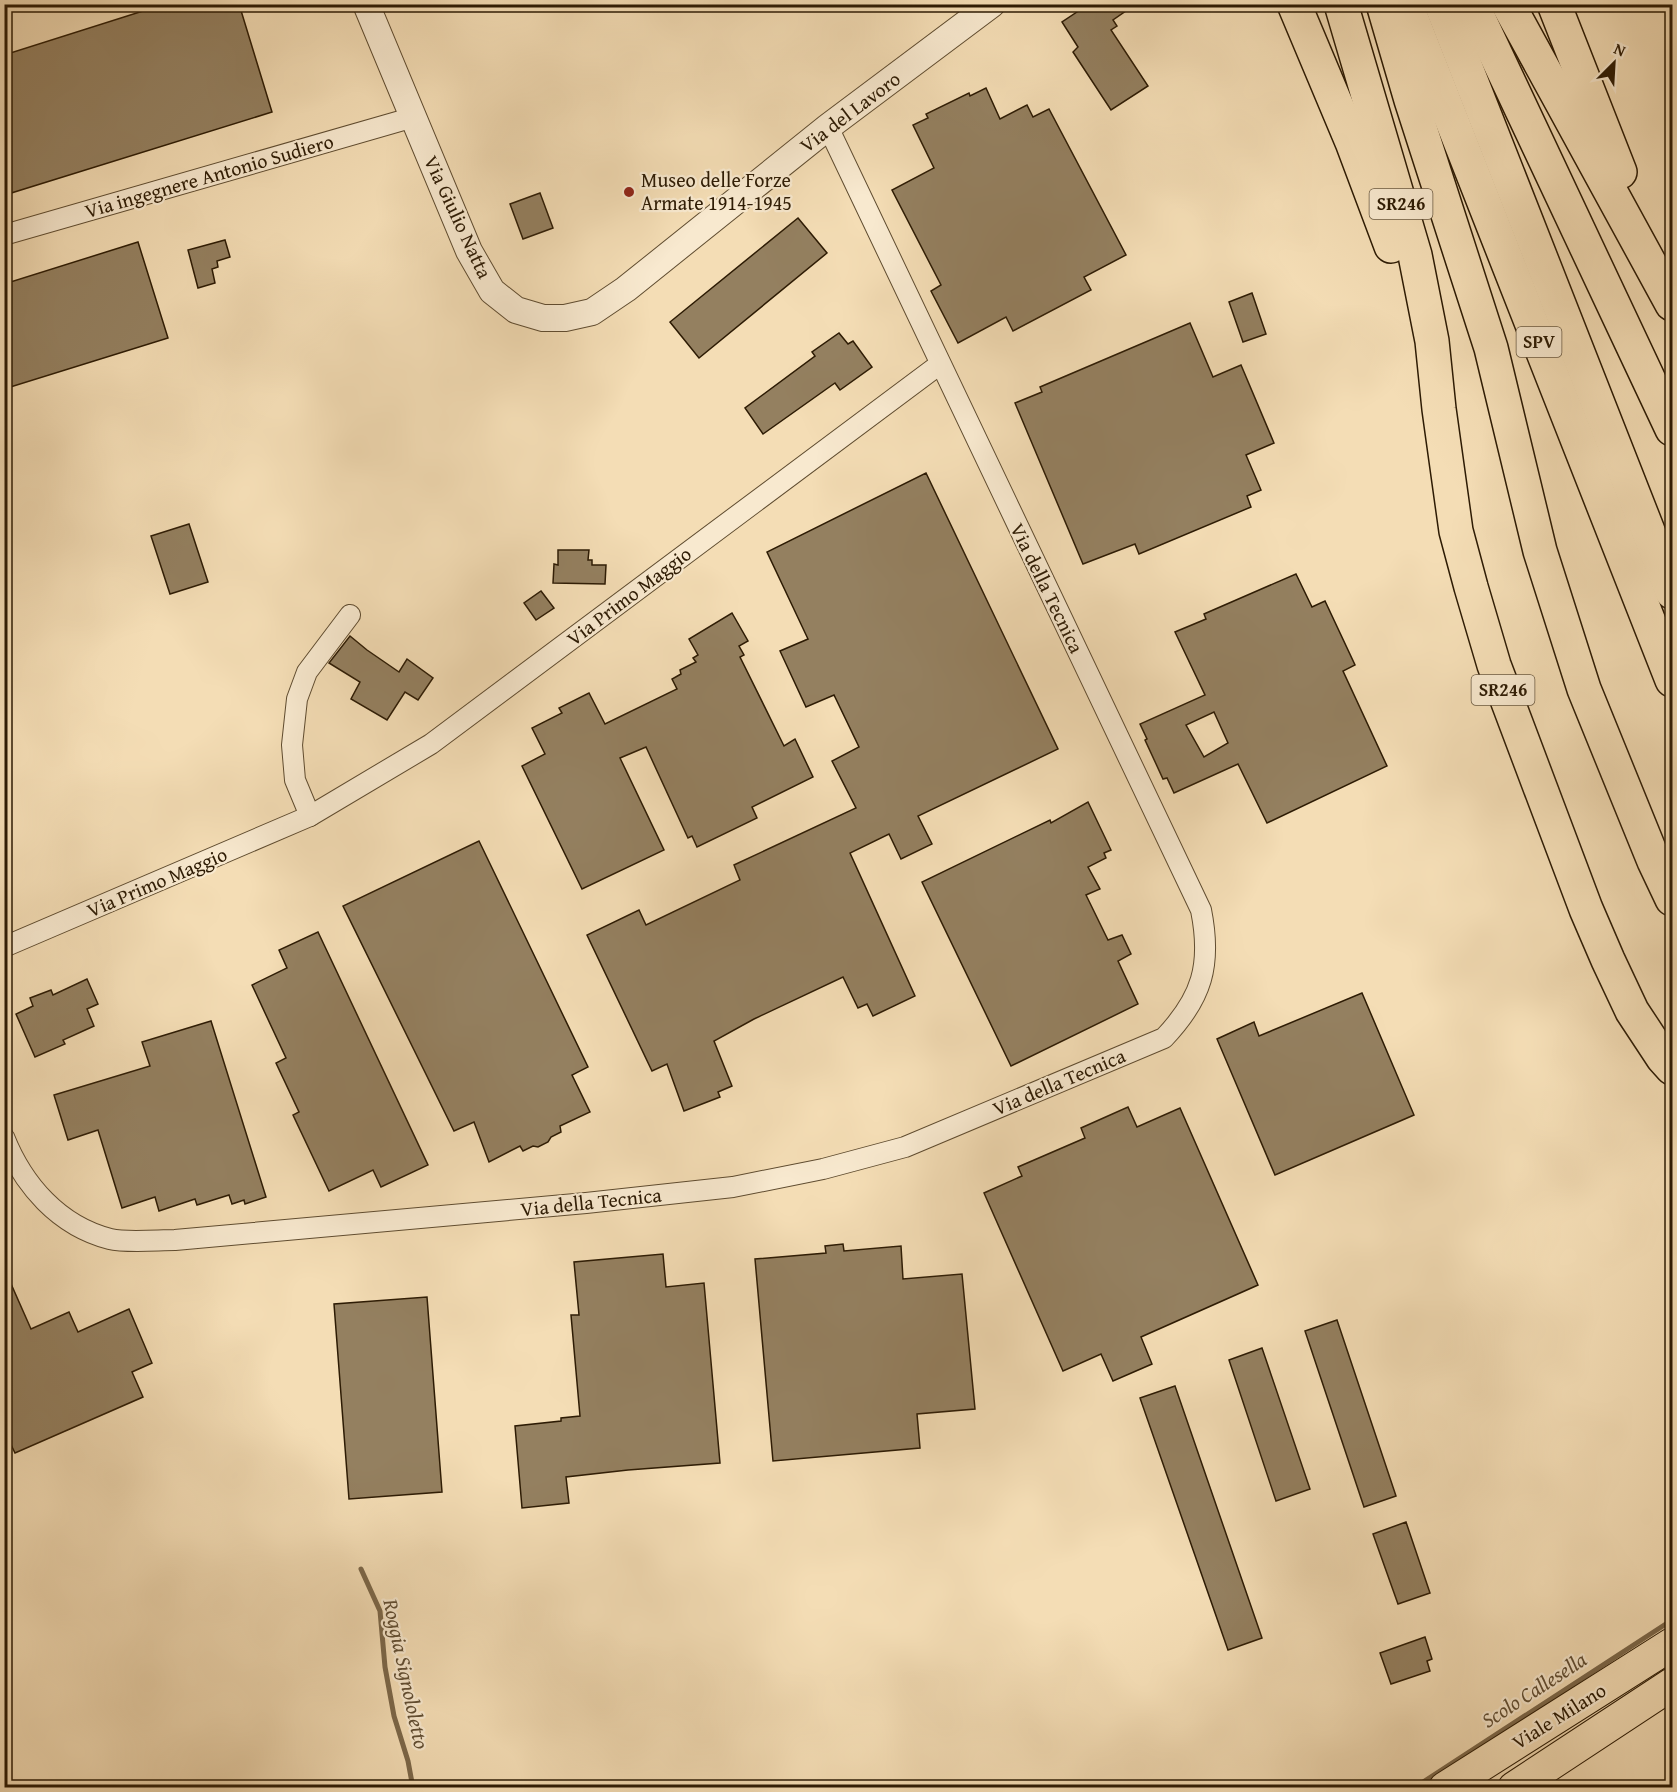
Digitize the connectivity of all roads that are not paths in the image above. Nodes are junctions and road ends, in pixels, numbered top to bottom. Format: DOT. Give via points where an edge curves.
graph roads {
  1 [pos="366,4"];
  2 [pos="992,4"];
  3 [pos="1294,4"];
  4 [pos="1341,4"];
  5 [pos="1383,4"];
  6 [pos="1406,4"];
  7 [pos="1441,4"];
  8 [pos="1472,4"];
  9 [pos="1509,4"];
  10 [pos="1554,4"];
  11 [pos="414,117"];
  12 [pos="828,127"];
  13 [pos="4,235"];
  14 [pos="626,289"];
  15 [pos="1672,303"];
  16 [pos="940,364"];
  17 [pos="1439,409"];
  18 [pos="1672,429"];
  19 [pos="1672,592"];
  20 [pos="350,615"];
  21 [pos="1672,680"];
  22 [pos="310,816"];
  23 [pos="1672,899"];
  24 [pos="4,947"];
  25 [pos="1672,1068"];
  26 [pos="4,1137"];
  27 [pos="1672,1644"];
  28 [pos="1672,1684"];
  29 [pos="1445,1788"];
  30 [pos="1514,1788"];
  1 -- 11 [label="street, Via Giulio Natta"];
  2 -- 12 [label="street, Via del Lavoro"];
  3 -- 17 [label="highway" via="1379,210"];
  4 -- 17 [label="highway, SR246" via="1415,255 1432,341"];
  5 -- 23 [label="highway" via="1491,348 1540,551 1581,678"];
  6 -- 21 [label="highway, SPV"];
  7 -- 19 [label="highway, SPV"];
  8 -- 18 [label="highway"];
  9 -- 15 [label="highway"];
  10 -- 15 [label="highway"];
  11 -- 13 [label="street, Via ingegnere Antonio Sudiero"];
  11 -- 14 [label="street, Via Giulio Natta" via="469,251 492,291 516,310 543,318 565,318 592,312"];
  12 -- 14 [label="street, Via del Lavoro"];
  12 -- 16 [label="street, Via della Tecnica"];
  16 -- 22 [label="street, Via Primo Maggio" via="431,744"];
  16 -- 26 [label="street, Via della Tecnica" via="1201,910 1206,936 1204,969 1196,994 1180,1022 1164,1038 905,1147 812,1171 733,1187 586,1203 175,1240 112,1240 83,1229 52,1209 28,1183"];
  17 -- 25 [label="highway, SR246" via="1456,531 1494,666 1608,960 1632,1011"];
  20 -- 22 [label="street" via="307,672 297,699 292,745 295,780"];
  22 -- 24 [label="street, Via Primo Maggio"];
  27 -- 29 [label="main road, Viale Milano"];
  28 -- 30 [label="main road, Viale Milano"];
}
